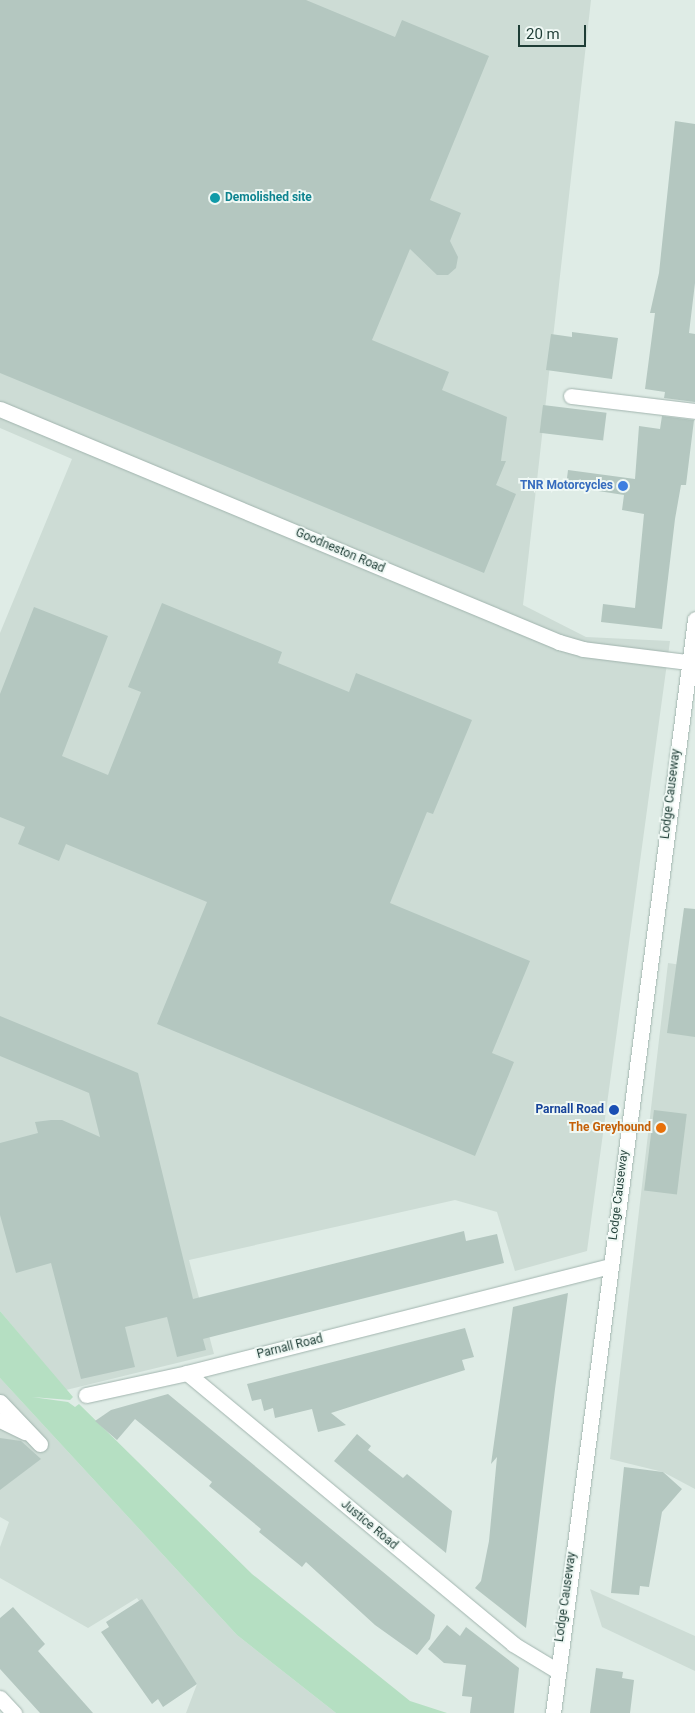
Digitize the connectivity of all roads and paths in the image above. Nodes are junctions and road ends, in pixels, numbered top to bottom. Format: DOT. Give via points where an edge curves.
graph roads {
  1 [pos="571,396"];
  2 [pos="0,409"];
  3 [pos="695,411"];
  4 [pos="695,618"];
  5 [pos="692,662"];
  6 [pos="610,1266"];
  7 [pos="187,1373"];
  8 [pos="86,1395"];
  9 [pos="0,1402"];
  10 [pos="0,1420"];
  11 [pos="556,1670"];
  12 [pos="0,1698"];
  13 [pos="14,1713"];
  14 [pos="553,1713"];
  1 -- 3 [label="street"];
  2 -- 5 [label="street, Goodneston Road" via="559,642 583,649"];
  4 -- 5 [label="street, Lodge Causeway"];
  5 -- 6 [label="street, Lodge Causeway"];
  6 -- 7 [label="street, Parnall Road"];
  6 -- 11 [label="street, Lodge Causeway"];
  7 -- 8 [label="street, Parnall Road"];
  7 -- 11 [label="street, Justice Road" via="513,1644"];
  9 -- 10 [label="street" via="40,1444"];
  11 -- 14 [label="street, Lodge Causeway"];
  12 -- 13 [label="street"];
}
